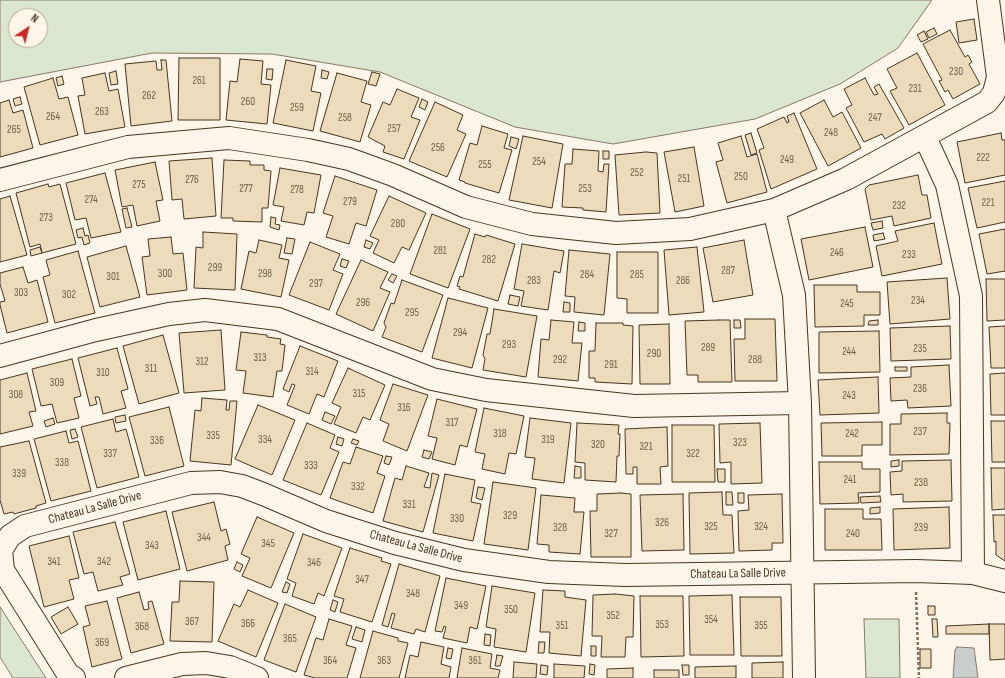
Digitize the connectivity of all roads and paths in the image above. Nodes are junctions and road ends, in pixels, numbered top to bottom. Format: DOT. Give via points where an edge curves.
graph roads {
  1 [pos="988,0"];
  2 [pos="925,137"];
  3 [pos="0,180"];
  4 [pos="774,210"];
  5 [pos="0,356"];
  6 [pos="800,403"];
  7 [pos="916,571"];
  8 [pos="802,573"];
  9 [pos="973,573"];
  10 [pos="1005,581"];
  11 [pos="74,678"];
  12 [pos="126,678"];
  13 [pos="257,678"];
  14 [pos="804,678"];
  15 [pos="918,678"];
  1 -- 2 [label="street" via="998,77 994,93 988,102"];
  2 -- 4 [label="street" via="846,179"];
  2 -- 9 [label="street" via="947,185 970,296"];
  3 -- 4 [label="street" via="128,147 230,138 349,159 466,207 532,224 616,233 690,228"];
  4 -- 6 [label="street" via="794,295"];
  5 -- 6 [label="street" via="96,330 169,314 205,310 278,319 432,379 486,390 634,406"];
  6 -- 8 [label="street"];
  7 -- 8 [label="street, Chateau La Salle Drive"];
  7 -- 9 [label="street, Chateau La Salle Drive"];
  7 -- 15 [label="path"];
  8 -- 11 [label="street, Chateau La Salle Drive" via="625,575 549,572 464,560 395,543 326,521 242,486 220,482 191,483 25,526 10,536 1,550 3,570 68,674"];
  8 -- 14 [label="street"];
  9 -- 10 [label="street, Chateau La Salle Drive"];
  12 -- 13 [label="street" via="182,664 206,663 230,667"];
}
